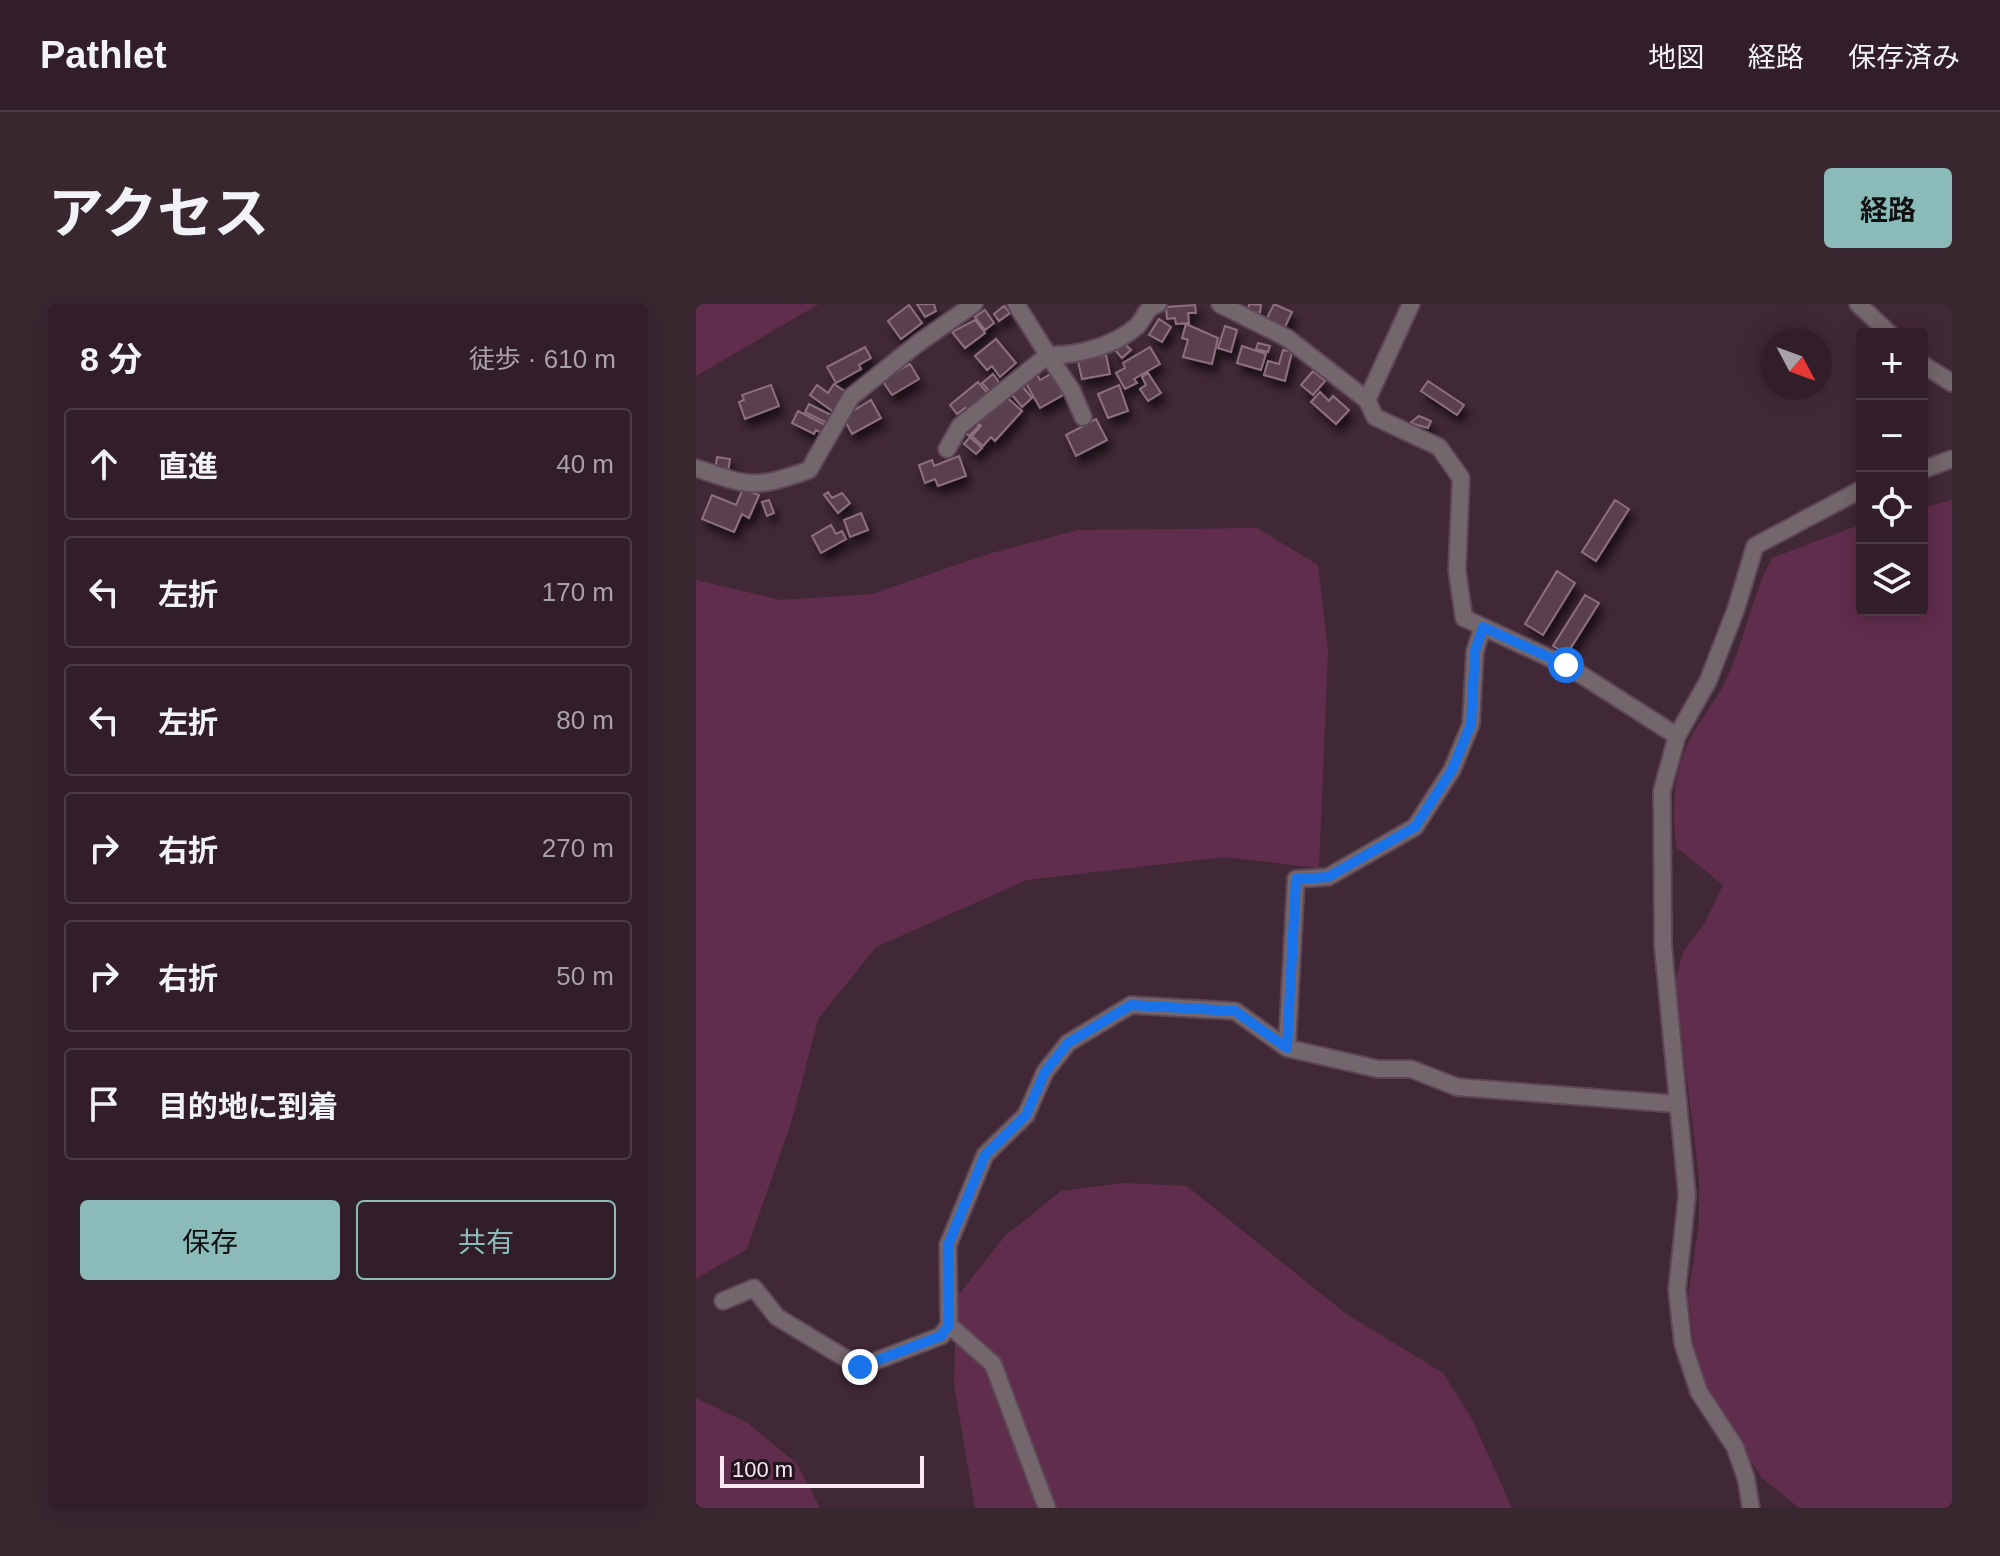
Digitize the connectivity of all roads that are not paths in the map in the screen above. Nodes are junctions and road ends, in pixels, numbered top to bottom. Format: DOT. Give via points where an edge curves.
graph roads {
  1 [pos="974,304"];
  2 [pos="1016,304"];
  3 [pos="1220,304"];
  4 [pos="1411,304"];
  5 [pos="1858,304"];
  6 [pos="1153,305"];
  7 [pos="1884,328"];
  8 [pos="1048,355"];
  9 [pos="1928,368"];
  10 [pos="1952,383"];
  11 [pos="1367,400"];
  12 [pos="1083,417"];
  13 [pos="947,449"];
  14 [pos="1952,459"];
  15 [pos="696,468"];
  16 [pos="1928,468"];
  17 [pos="1856,492"];
  18 [pos="1483,627"];
  19 [pos="1677,736"];
  20 [pos="1287,1048"];
  21 [pos="1677,1104"];
  22 [pos="723,1301"];
  23 [pos="949,1325"];
  24 [pos="1047,1508"];
  25 [pos="1751,1508"];
  1 -- 15 [label="street" via="851,397 809,470 764,486"];
  2 -- 8 [label="street"];
  3 -- 11 [label="street" via="1287,338"];
  4 -- 11 [label="street"];
  5 -- 7 [label="street"];
  6 -- 8 [label="street" via="1137,326 1107,344 1065,356"];
  8 -- 12 [label="street"];
  8 -- 13 [label="street" via="960,426"];
  9 -- 10 [label="street"];
  11 -- 18 [label="street" via="1375,417 1439,447 1461,478 1457,570 1464,618"];
  14 -- 16 [label="street"];
  17 -- 19 [label="street" via="1755,546 1708,681"];
  18 -- 19 [label="street" via="1569,667"];
  18 -- 20 [label="street" via="1475,651 1471,724 1452,770 1415,827 1328,877 1296,879"];
  19 -- 21 [label="street" via="1662,791 1663,946"];
  20 -- 21 [label="street" via="1378,1069 1411,1069 1457,1087"];
  20 -- 23 [label="street" via="1235,1011 1131,1005 1068,1043 1045,1072 1026,1115 985,1155 948,1245"];
  21 -- 25 [label="street" via="1687,1195 1677,1290 1683,1344 1699,1392 1735,1447"];
  22 -- 23 [label="street" via="754,1288 777,1317 860,1367 941,1336"];
  23 -- 24 [label="street" via="993,1364"];
}
